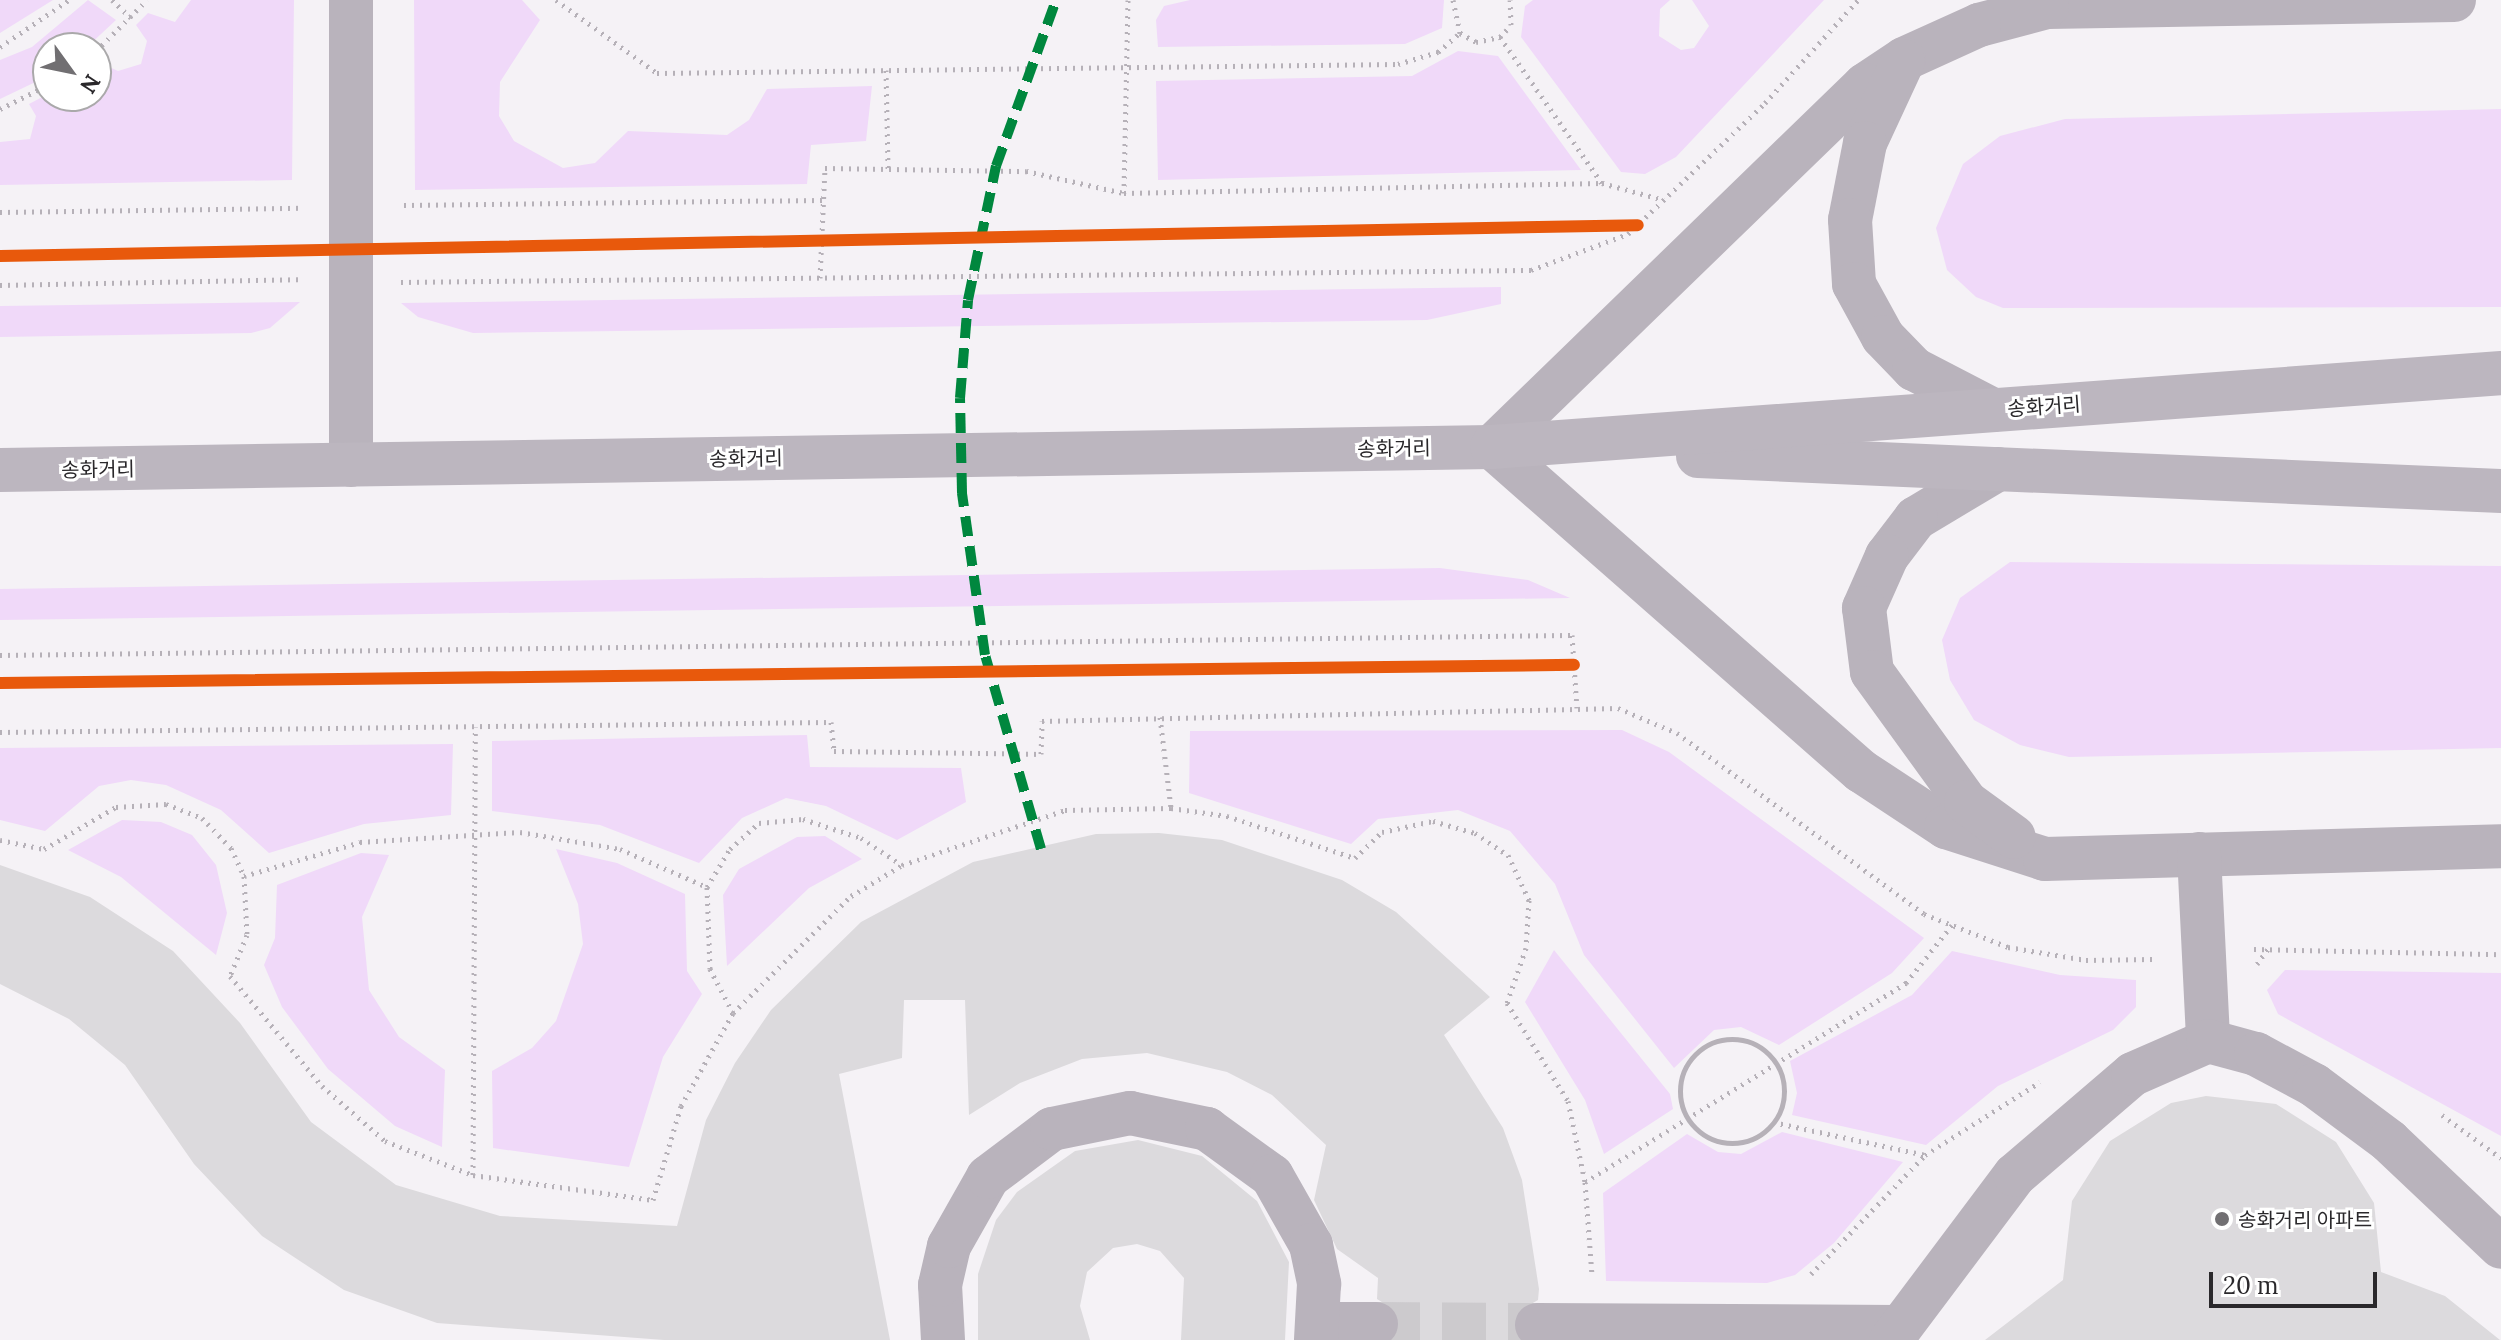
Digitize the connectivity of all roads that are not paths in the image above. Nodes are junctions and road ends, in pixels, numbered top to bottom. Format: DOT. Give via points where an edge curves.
graph roads {
  1 [pos="351,0"];
  2 [pos="2454,0"];
  3 [pos="1904,59"];
  4 [pos="2501,373"];
  5 [pos="1993,410"];
  6 [pos="1492,447"];
  7 [pos="351,465"];
  8 [pos="1998,469"];
  9 [pos="0,470"];
  10 [pos="2501,491"];
  11 [pos="2501,846"];
  12 [pos="2199,854"];
  13 [pos="2045,859"];
  14 [pos="2208,1041"];
  15 [pos="2501,1247"];
  16 [pos="1376,1324"];
  17 [pos="1537,1325"];
  18 [pos="1317,1332"];
  19 [pos="1894,1333"];
  20 [pos="943,1340"];
  1 -- 7 [label="street"];
  2 -- 3 [label="street" via="2047,7 1979,25"];
  3 -- 5 [label="street" via="1865,143 1850,220 1854,284 1883,337 1914,369"];
  3 -- 6 [label="street" via="1854,95"];
  4 -- 5 [label="main road, 송화거리"];
  5 -- 6 [label="main road, 송화거리"];
  6 -- 7 [label="main road, 송화거리"];
  6 -- 8 [label="main road, 송화거리"];
  6 -- 13 [label="street" via="1861,771 1946,827"];
  7 -- 9 [label="main road, 송화거리"];
  8 -- 10 [label="main road, 송화거리"];
  8 -- 13 [label="street" via="1916,518 1887,556 1864,608 1870,659 1872,672 1966,802"];
  11 -- 12 [label="street"];
  12 -- 13 [label="street"];
  12 -- 14 [label="street"];
  14 -- 15 [label="street" via="2256,1054 2314,1085 2389,1141"];
  14 -- 19 [label="street" via="2133,1074 2015,1175"];
  16 -- 18 [label="street"];
  17 -- 19 [label="street"];
  18 -- 20 [label="street" via="1311,1245 1272,1176 1207,1129 1130,1113 1052,1129 988,1177 949,1246 940,1285"];
}
